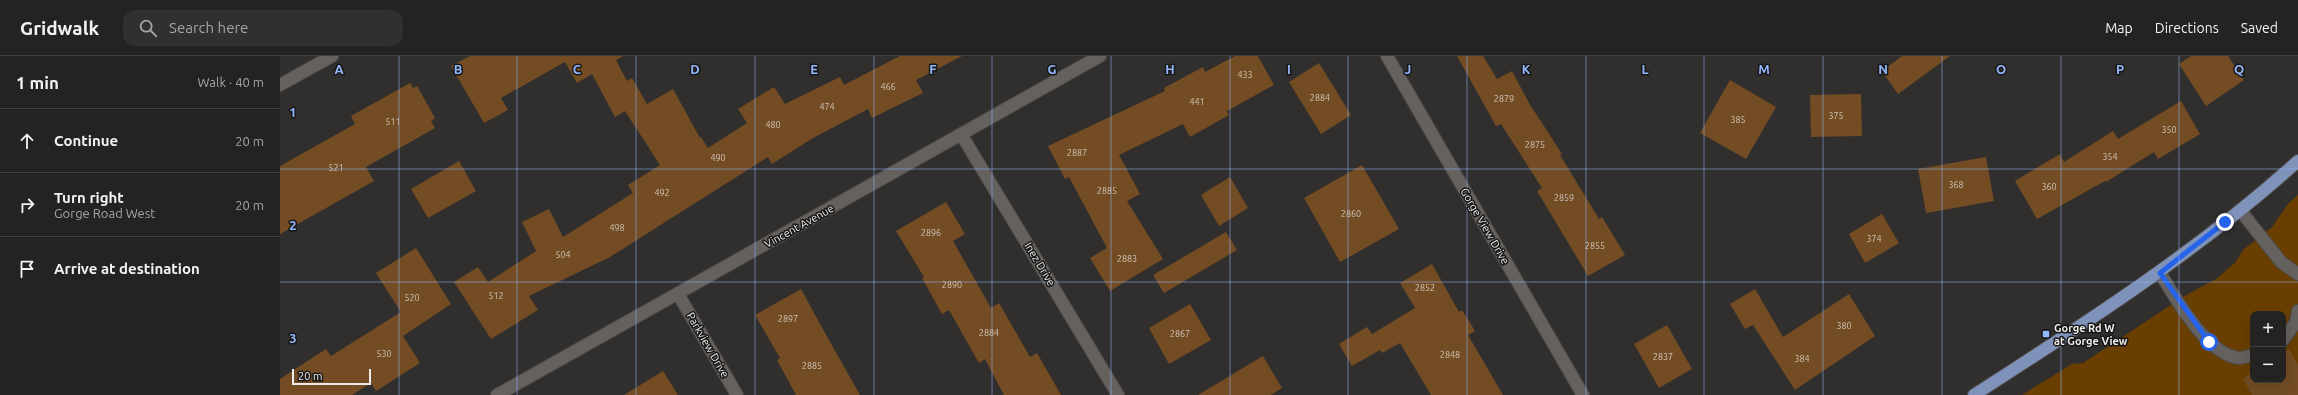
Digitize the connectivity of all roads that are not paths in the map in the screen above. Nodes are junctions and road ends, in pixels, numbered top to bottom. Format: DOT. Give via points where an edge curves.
graph roads {
  1 [pos="332,56"];
  2 [pos="1100,56"];
  3 [pos="1387,56"];
  4 [pos="280,85"];
  5 [pos="961,134"];
  6 [pos="2298,161"];
  7 [pos="2240,210"];
  8 [pos="2160,273"];
  9 [pos="2298,274"];
  10 [pos="678,294"];
  11 [pos="2298,311"];
  12 [pos="2286,336"];
  13 [pos="2250,356"];
  14 [pos="497,395"];
  15 [pos="737,395"];
  16 [pos="1118,395"];
  17 [pos="1583,395"];
  18 [pos="1974,395"];
  1 -- 4 [label="street"];
  2 -- 5 [label="street, Vincent Avenue"];
  3 -- 17 [label="street, Gorge View Drive"];
  5 -- 10 [label="street, Vincent Avenue"];
  5 -- 16 [label="street, Inez Drive"];
  6 -- 7 [label="main road"];
  7 -- 8 [label="main road"];
  7 -- 9 [label="street" via="2281,262"];
  8 -- 13 [label="street" via="2209,342 2223,352 2239,358"];
  8 -- 18 [label="main road"];
  10 -- 14 [label="street, Vincent Avenue"];
  10 -- 15 [label="street, Parkview Drive"];
  11 -- 12 [label="street" via="2296,322"];
}
